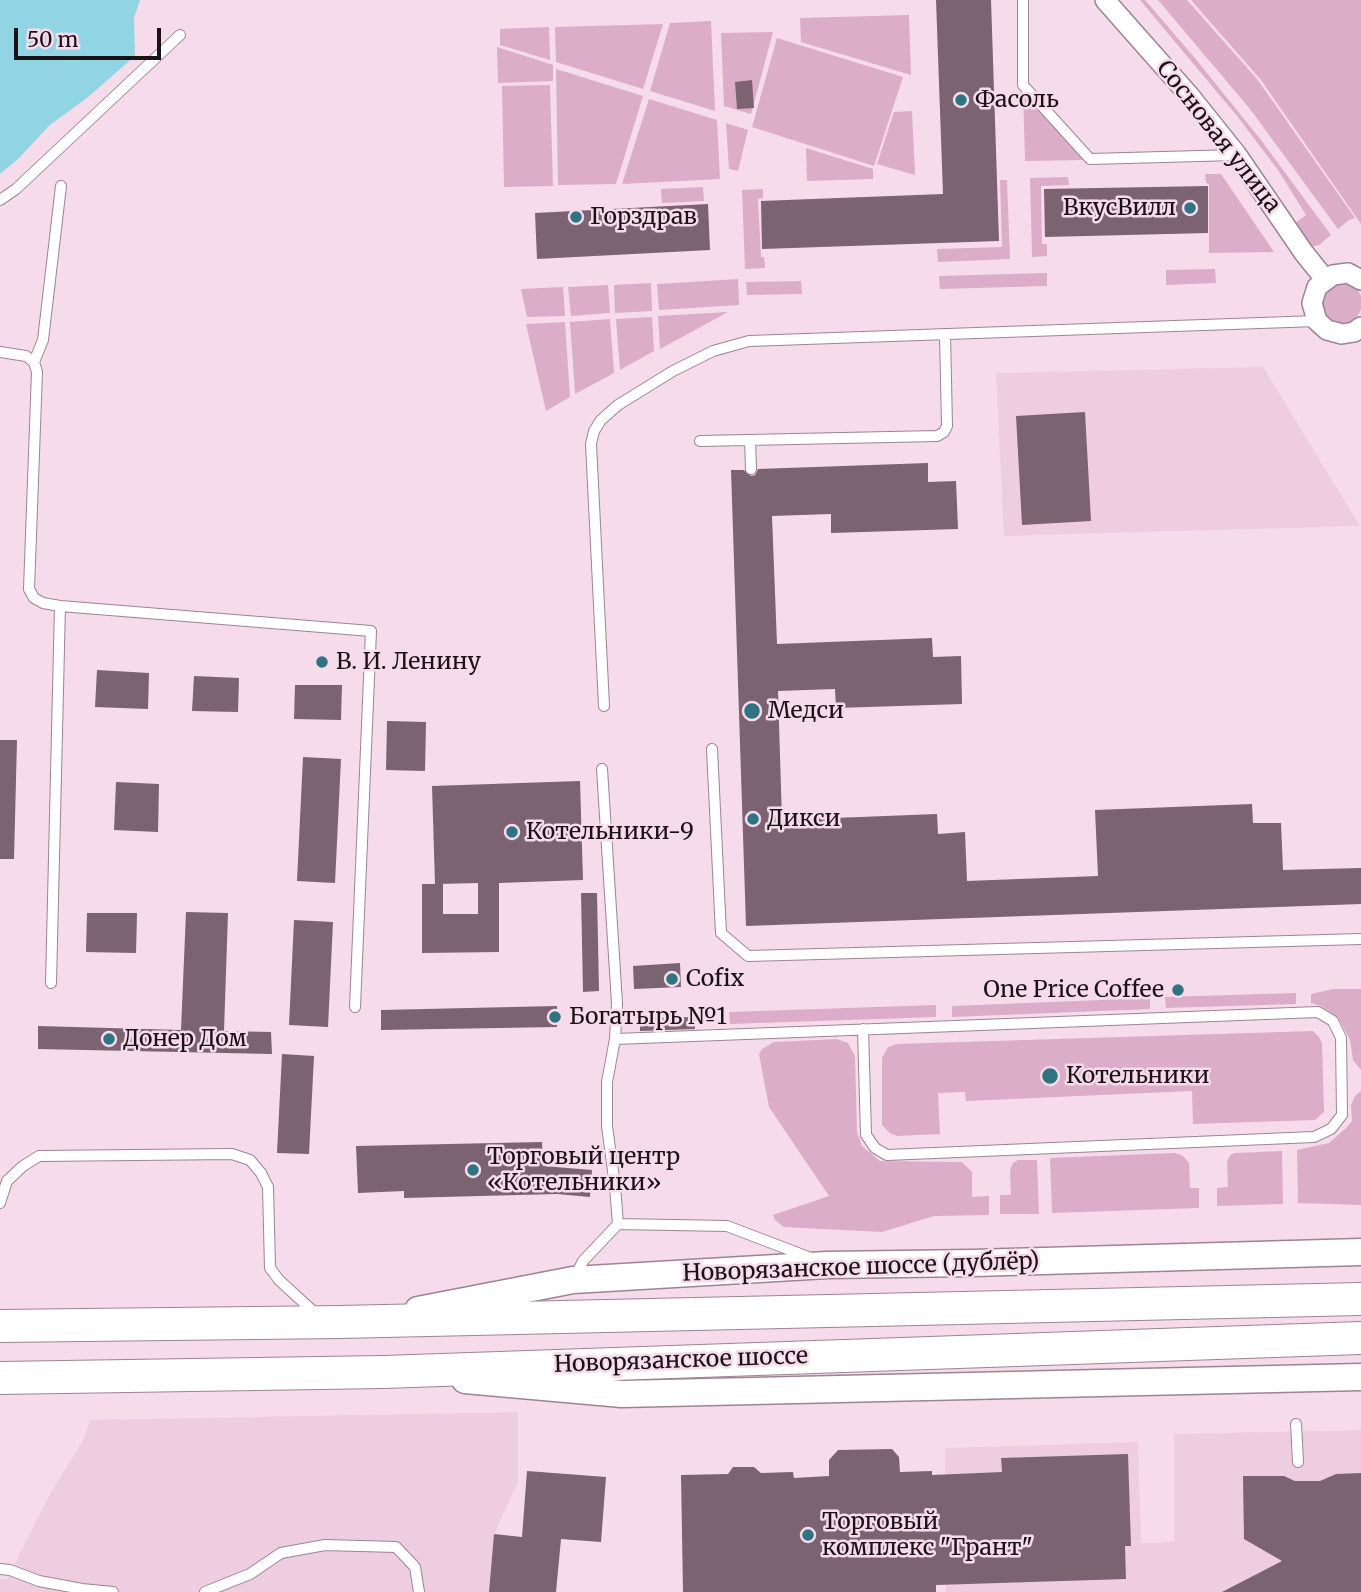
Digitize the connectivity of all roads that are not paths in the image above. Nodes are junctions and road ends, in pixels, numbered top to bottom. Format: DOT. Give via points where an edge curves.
graph roads {
  1 [pos="1023,0"];
  2 [pos="1105,0"];
  3 [pos="180,34"];
  4 [pos="1237,155"];
  5 [pos="61,186"];
  6 [pos="0,200"];
  7 [pos="1325,279"];
  8 [pos="1361,280"];
  9 [pos="1317,321"];
  10 [pos="1361,327"];
  11 [pos="946,334"];
  12 [pos="0,352"];
  13 [pos="34,362"];
  14 [pos="750,440"];
  15 [pos="701,441"];
  16 [pos="751,470"];
  17 [pos="60,606"];
  18 [pos="604,706"];
  19 [pos="712,749"];
  20 [pos="603,769"];
  21 [pos="1361,939"];
  22 [pos="51,983"];
  23 [pos="355,1007"];
  24 [pos="863,1029"];
  25 [pos="615,1039"];
  26 [pos="0,1203"];
  27 [pos="618,1224"];
  28 [pos="1361,1252"];
  29 [pos="827,1265"];
  30 [pos="573,1280"];
  31 [pos="1361,1298"];
  32 [pos="353,1321"];
  33 [pos="0,1326"];
  34 [pos="1361,1338"];
  35 [pos="384,1372"];
  36 [pos="1361,1377"];
  37 [pos="0,1378"];
  38 [pos="1296,1423"];
  39 [pos="1298,1462"];
  40 [pos="0,1569"];
  41 [pos="113,1592"];
  42 [pos="205,1592"];
  43 [pos="419,1592"];
  1 -- 4 [label="lane" via="1023,85 1090,159"];
  2 -- 4 [label="street, Сосновая улица"];
  3 -- 6 [label="lane"];
  4 -- 7 [label="street, Сосновая улица"];
  5 -- 13 [label="lane" via="43,340"];
  7 -- 8 [label="street" via="1341,273"];
  7 -- 9 [label="street" via="1313,295"];
  9 -- 10 [label="street" via="1342,334"];
  9 -- 11 [label="lane"];
  11 -- 14 [label="lane" via="947,426 937,436"];
  11 -- 18 [label="lane" via="749,341 713,351 673,371 601,420 591,444"];
  12 -- 13 [label="lane"];
  13 -- 17 [label="lane" via="29,589 43,603"];
  14 -- 15 [label="lane"];
  14 -- 16 [label="lane"];
  17 -- 22 [label="lane"];
  17 -- 23 [label="lane" via="372,631"];
  19 -- 21 [label="lane" via="721,933 748,956"];
  20 -- 25 [label="lane" via="617,1003"];
  24 -- 24 [label="lane" via="1318,1012 1333,1021 1340,1038 1342,1115 1331,1129 1314,1138 887,1155 866,1135"];
  24 -- 25 [label="lane"];
  25 -- 27 [label="lane" via="607,1082 607,1126"];
  26 -- 32 [label="lane" via="7,1181 38,1156 232,1154 250,1160 268,1187 270,1268 317,1314"];
  27 -- 29 [label="lane" via="727,1226"];
  27 -- 30 [label="lane" via="583,1261"];
  28 -- 29 [label="main road, Новорязанское шоссе (дублёр)"];
  29 -- 30 [label="main road, Новорязанское шоссе (дублёр)"];
  30 -- 32 [label="main road, Новорязанское шоссе (дублёр)"];
  31 -- 32 [label="highway, Новорязанское шоссе"];
  32 -- 33 [label="highway, Новорязанское шоссе"];
  34 -- 35 [label="highway, Новорязанское шоссе"];
  35 -- 36 [label="main road" via="622,1395"];
  35 -- 37 [label="highway, Новорязанское шоссе"];
  38 -- 39 [label="lane"];
  40 -- 41 [label="lane" via="40,1581"];
  42 -- 43 [label="lane" via="250,1574 281,1553 325,1545 396,1548 415,1567"];
}
